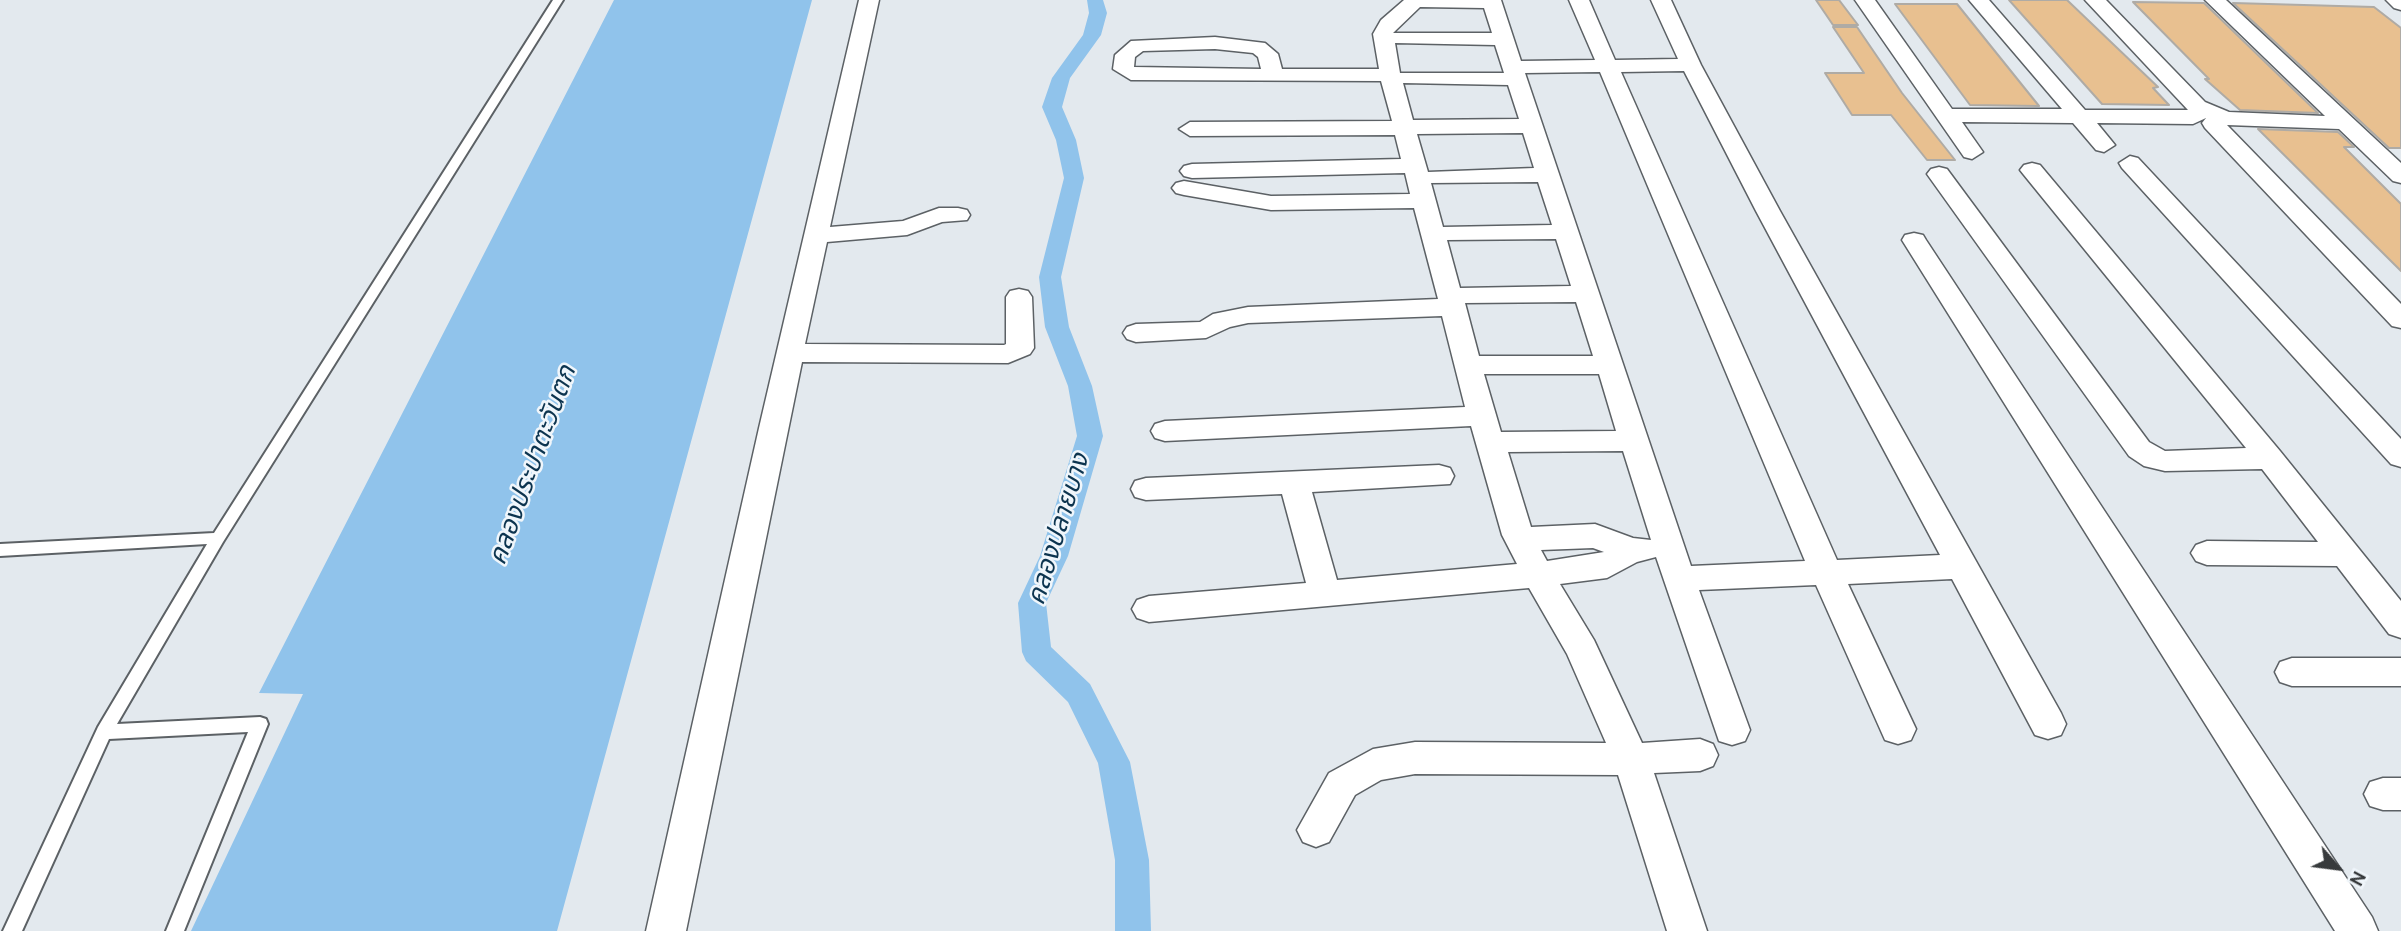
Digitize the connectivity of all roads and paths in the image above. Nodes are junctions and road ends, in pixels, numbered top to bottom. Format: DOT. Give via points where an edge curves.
graph roads {
  1 [pos="558,0"];
  2 [pos="869,0"];
  3 [pos="1579,0"];
  4 [pos="1661,0"];
  5 [pos="1865,0"];
  6 [pos="1979,0"];
  7 [pos="2095,0"];
  8 [pos="2215,0"];
  9 [pos="2396,0"];
  10 [pos="1420,1"];
  11 [pos="1492,1"];
  12 [pos="2401,4"];
  13 [pos="1398,38"];
  14 [pos="1504,39"];
  15 [pos="1691,65"];
  16 [pos="1606,67"];
  17 [pos="1515,73"];
  18 [pos="1272,75"];
  19 [pos="1398,76"];
  20 [pos="1945,115"];
  21 [pos="2077,116"];
  22 [pos="2206,116"];
  23 [pos="2345,123"];
  24 [pos="1532,126"];
  25 [pos="1408,127"];
  26 [pos="1190,130"];
  27 [pos="2104,145"];
  28 [pos="1972,152"];
  29 [pos="2130,163"];
  30 [pos="2032,170"];
  31 [pos="1939,174"];
  32 [pos="1548,176"];
  33 [pos="2401,176"];
  34 [pos="1426,181"];
  35 [pos="958,215"];
  36 [pos="1567,232"];
  37 [pos="1449,233"];
  38 [pos="815,236"];
  39 [pos="1914,240"];
  40 [pos="1587,294"];
  41 [pos="1018,297"];
  42 [pos="1458,301"];
  43 [pos="2401,320"];
  44 [pos="1136,333"];
  45 [pos="790,353"];
  46 [pos="1479,365"];
  47 [pos="1609,365"];
  48 [pos="1482,416"];
  49 [pos="1165,431"];
  50 [pos="1635,441"];
  51 [pos="1498,442"];
  52 [pos="2401,457"];
  53 [pos="2270,458"];
  54 [pos="1439,476"];
  55 [pos="1294,484"];
  56 [pos="1146,489"];
  57 [pos="218,538"];
  58 [pos="1521,539"];
  59 [pos="0,550"];
  60 [pos="1631,550"];
  61 [pos="2207,553"];
  62 [pos="2346,554"];
  63 [pos="1674,564"];
  64 [pos="1964,566"];
  65 [pos="1826,572"];
  66 [pos="1538,575"];
  67 [pos="1325,593"];
  68 [pos="1149,609"];
  69 [pos="2401,625"];
  70 [pos="2401,672"];
  71 [pos="2292,673"];
  72 [pos="2048,724"];
  73 [pos="1898,729"];
  74 [pos="1732,730"];
  75 [pos="104,732"];
  76 [pos="1700,755"];
  77 [pos="1631,759"];
  78 [pos="1316,830"];
  79 [pos="12,931"];
  80 [pos="174,931"];
  81 [pos="666,931"];
  82 [pos="1687,931"];
  83 [pos="2358,931"];
  1 -- 57 [label="lane"];
  2 -- 38 [label="street"];
  3 -- 16 [label="street"];
  4 -- 15 [label="street"];
  5 -- 20 [label="street"];
  6 -- 21 [label="street"];
  7 -- 22 [label="street"];
  8 -- 23 [label="street"];
  9 -- 12 [label="street"];
  10 -- 11 [label="street"];
  10 -- 19 [label="street" via="1383,34"];
  11 -- 14 [label="street"];
  13 -- 14 [label="street"];
  14 -- 17 [label="street"];
  15 -- 16 [label="street"];
  15 -- 64 [label="street"];
  16 -- 17 [label="street"];
  16 -- 65 [label="street"];
  17 -- 19 [label="street"];
  17 -- 24 [label="street"];
  18 -- 18 [label="street" via="1268,54 1258,47 1215,43 1138,45 1125,55 1123,69 1131,74"];
  18 -- 19 [label="street"];
  19 -- 25 [label="street"];
  20 -- 21 [label="street"];
  20 -- 28 [label="street"];
  21 -- 22 [label="street"];
  21 -- 27 [label="street"];
  22 -- 23 [label="street"];
  22 -- 43 [label="street"];
  23 -- 33 [label="street"];
  24 -- 25 [label="street"];
  24 -- 32 [label="street"];
  25 -- 26 [label="street"];
  25 -- 34 [label="street"];
  29 -- 52 [label="street"];
  30 -- 53 [label="street"];
  31 -- 53 [label="street" via="2139,449 2165,461"];
  32 -- 34 [label="street"];
  32 -- 36 [label="street"];
  34 -- 34 [label="street" via="1271,203 1188,180"];
  34 -- 42 [label="street"];
  35 -- 38 [label="street" via="939,215 907,228"];
  36 -- 37 [label="street"];
  36 -- 40 [label="street"];
  38 -- 45 [label="street"];
  39 -- 83 [label="street"];
  40 -- 42 [label="street"];
  40 -- 47 [label="street"];
  41 -- 45 [label="street" via="1020,348 1008,354"];
  42 -- 44 [label="street" via="1248,315 1222,320 1206,330"];
  42 -- 48 [label="street"];
  45 -- 81 [label="street"];
  46 -- 47 [label="street"];
  47 -- 50 [label="street"];
  48 -- 49 [label="street"];
  48 -- 58 [label="street"];
  50 -- 51 [label="street"];
  50 -- 63 [label="street"];
  53 -- 62 [label="street"];
  54 -- 55 [label="street"];
  55 -- 56 [label="street"];
  55 -- 67 [label="street"];
  57 -- 59 [label="lane"];
  57 -- 75 [label="lane"];
  58 -- 60 [label="street" via="1595,536"];
  58 -- 66 [label="street"];
  60 -- 63 [label="street"];
  60 -- 66 [label="street" via="1607,566"];
  61 -- 62 [label="street"];
  62 -- 69 [label="street"];
  63 -- 65 [label="street"];
  63 -- 74 [label="street"];
  64 -- 65 [label="street"];
  64 -- 72 [label="street"];
  65 -- 73 [label="street"];
  66 -- 67 [label="street"];
  66 -- 77 [label="street" via="1583,650"];
  67 -- 68 [label="street"];
  70 -- 71 [label="street"];
  75 -- 79 [label="lane"];
  75 -- 80 [label="lane" via="260,724"];
  76 -- 77 [label="street"];
  77 -- 78 [label="street" via="1415,758 1373,765 1342,784"];
  77 -- 82 [label="street"];
}
